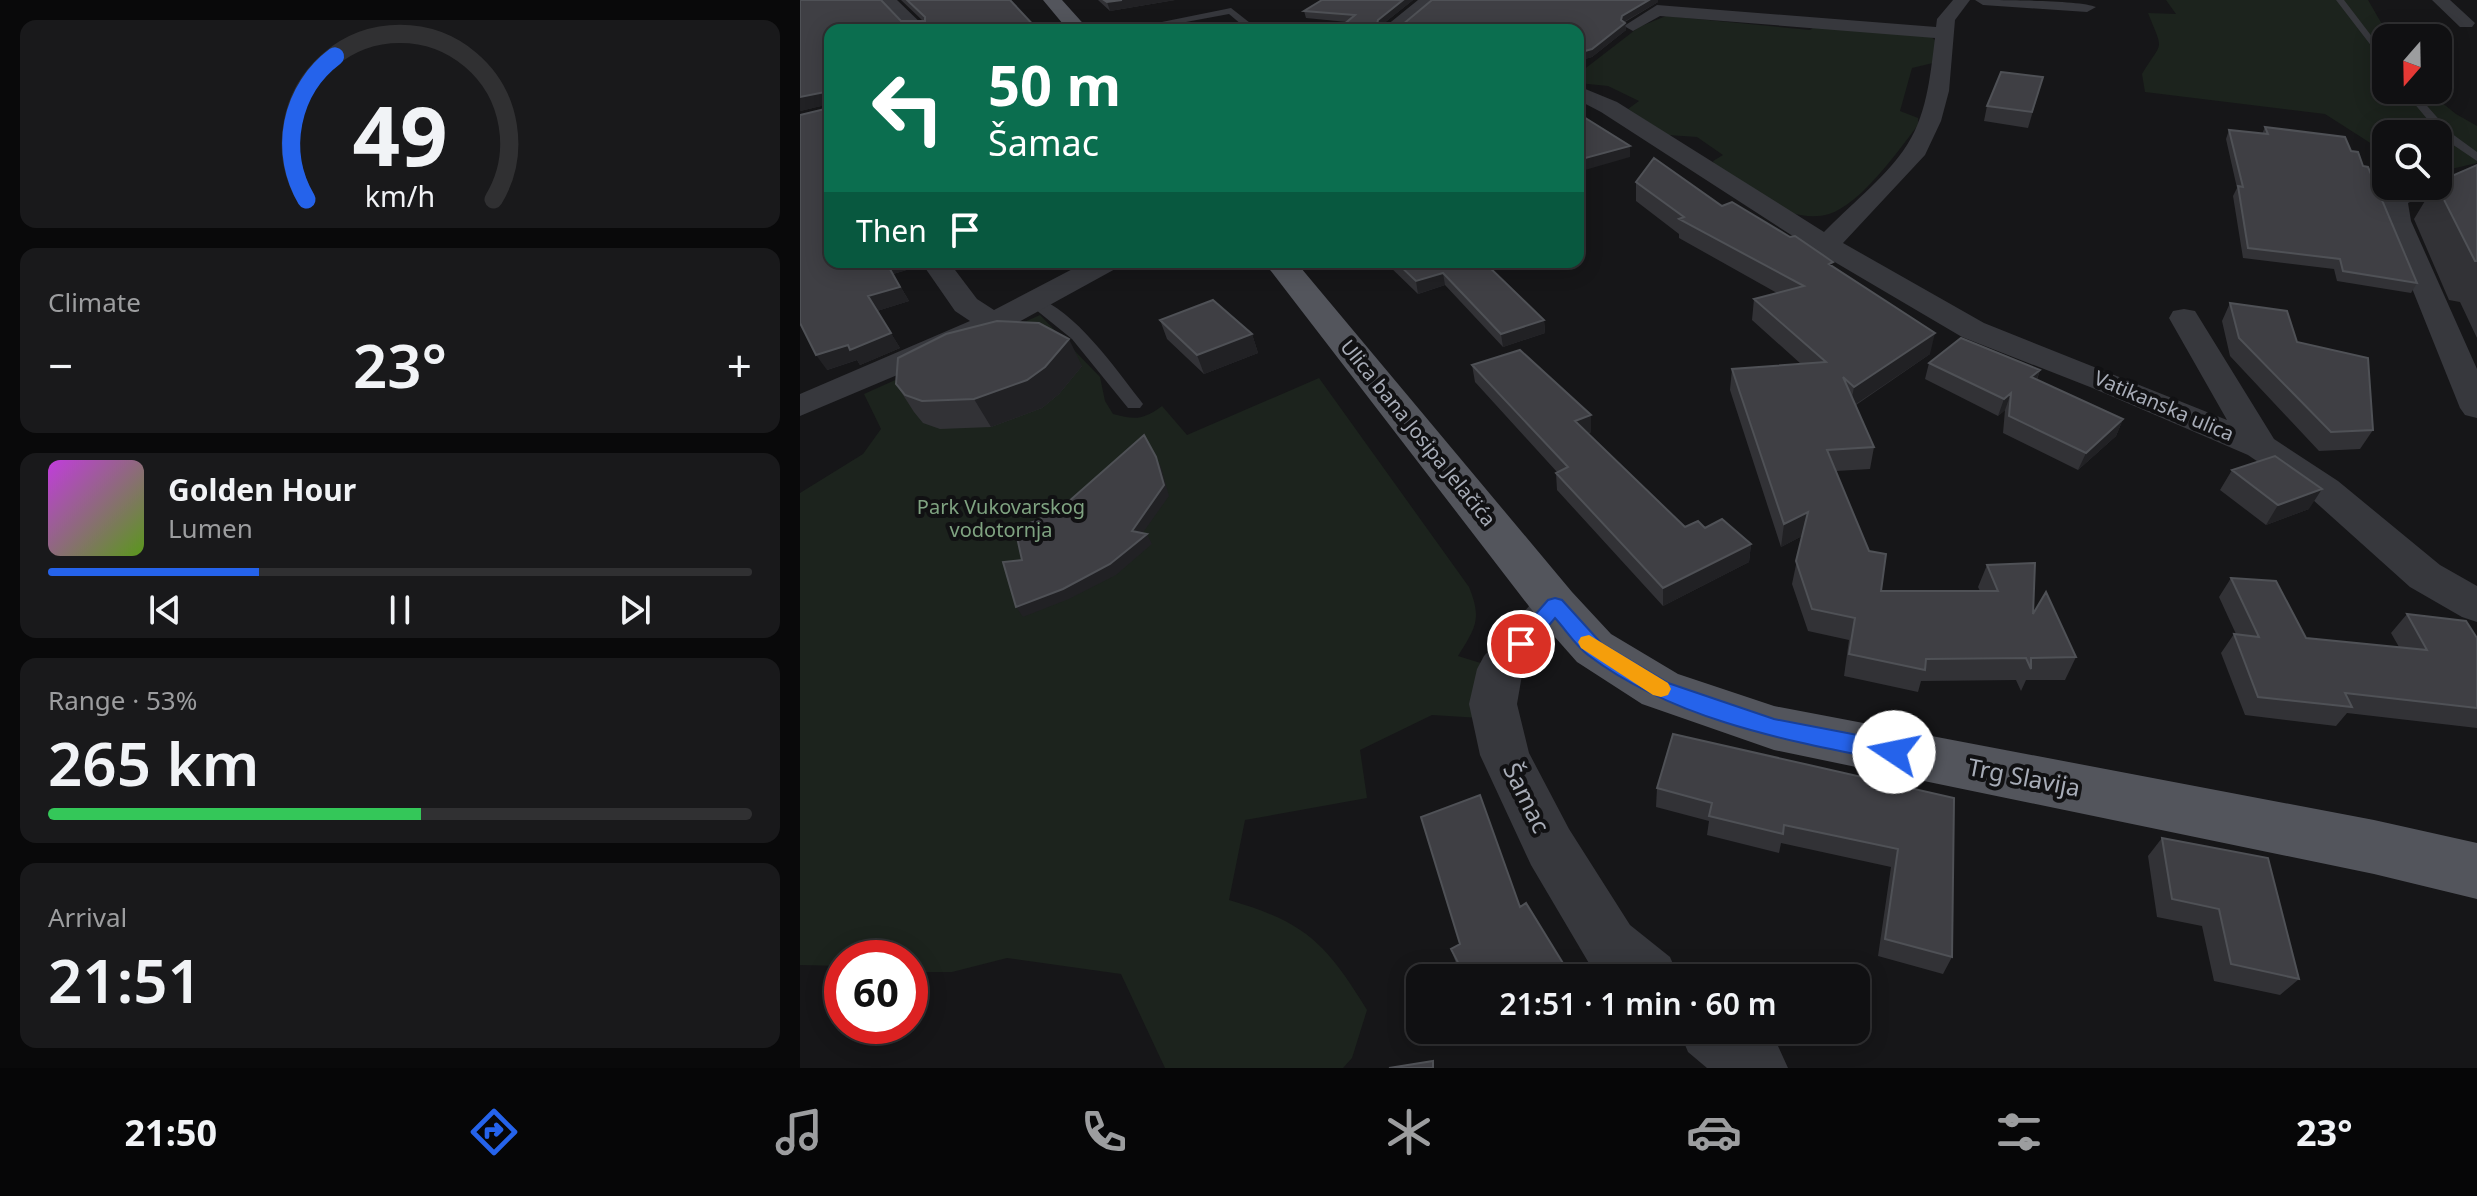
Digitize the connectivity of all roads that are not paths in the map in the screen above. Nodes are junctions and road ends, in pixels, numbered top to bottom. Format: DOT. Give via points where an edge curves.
graph roads {
  1 [pos="887,0"];
  2 [pos="1052,0"];
  3 [pos="1429,0"];
  4 [pos="1962,0"];
  5 [pos="1983,0"];
  6 [pos="2340,0"];
  7 [pos="2440,0"];
  8 [pos="2087,7"];
  9 [pos="2466,23"];
  10 [pos="913,24"];
  11 [pos="1074,24"];
  12 [pos="1158,24"];
  13 [pos="1247,24"];
  14 [pos="1398,24"];
  15 [pos="1633,26"];
  16 [pos="1945,33"];
  17 [pos="2372,43"];
  18 [pos="1584,95"];
  19 [pos="2419,104"];
  20 [pos="2455,175"];
  21 [pos="1826,245"];
  22 [pos="939,268"];
  23 [pos="1096,268"];
  24 [pos="1285,268"];
  25 [pos="1035,302"];
  26 [pos="2184,318"];
  27 [pos="993,323"];
  28 [pos="1134,404"];
  29 [pos="800,406"];
  30 [pos="2477,408"];
  31 [pos="2261,447"];
  32 [pos="1555,605"];
  33 [pos="2477,606"];
  34 [pos="2477,871"];
  35 [pos="1632,964"];
  36 [pos="1727,1044"];
  37 [pos="1756,1068"];
  1 -- 10 [label="street"];
  2 -- 11 [label="main road"];
  3 -- 14 [label="street"];
  4 -- 16 [label="street" via="1946,19"];
  5 -- 8 [label="street"];
  6 -- 17 [label="lane"];
  7 -- 9 [label="street"];
  12 -- 13 [label="lane" via="1231,11"];
  15 -- 16 [label="street" via="1657,10"];
  16 -- 21 [label="street" via="1939,91 1913,155"];
  18 -- 21 [label="street, Vatikanska ulica"];
  19 -- 20 [label="lane" via="2450,142"];
  20 -- 30 [label="street" via="2395,200 2398,221"];
  21 -- 31 [label="street, Vatikanska ulica" via="1973,330"];
  22 -- 27 [label="street" via="966,305"];
  23 -- 25 [label="street"];
  24 -- 32 [label="main road, Ulica bana Josipa Jelačića"];
  25 -- 27 [label="street"];
  25 -- 28 [label="lane" via="1057,315 1094,351"];
  26 -- 31 [label="street"];
  27 -- 29 [label="street"];
  31 -- 33 [label="street, Vatikanska ulica" via="2325,490 2425,576"];
  32 -- 34 [label="main road, Trg Slavija" via="1594,648 1660,689 1774,728"];
  32 -- 35 [label="street, Šamac" via="1500,669 1493,704 1496,719 1505,755 1550,847 1610,945"];
  36 -- 37 [label="street"];
}
